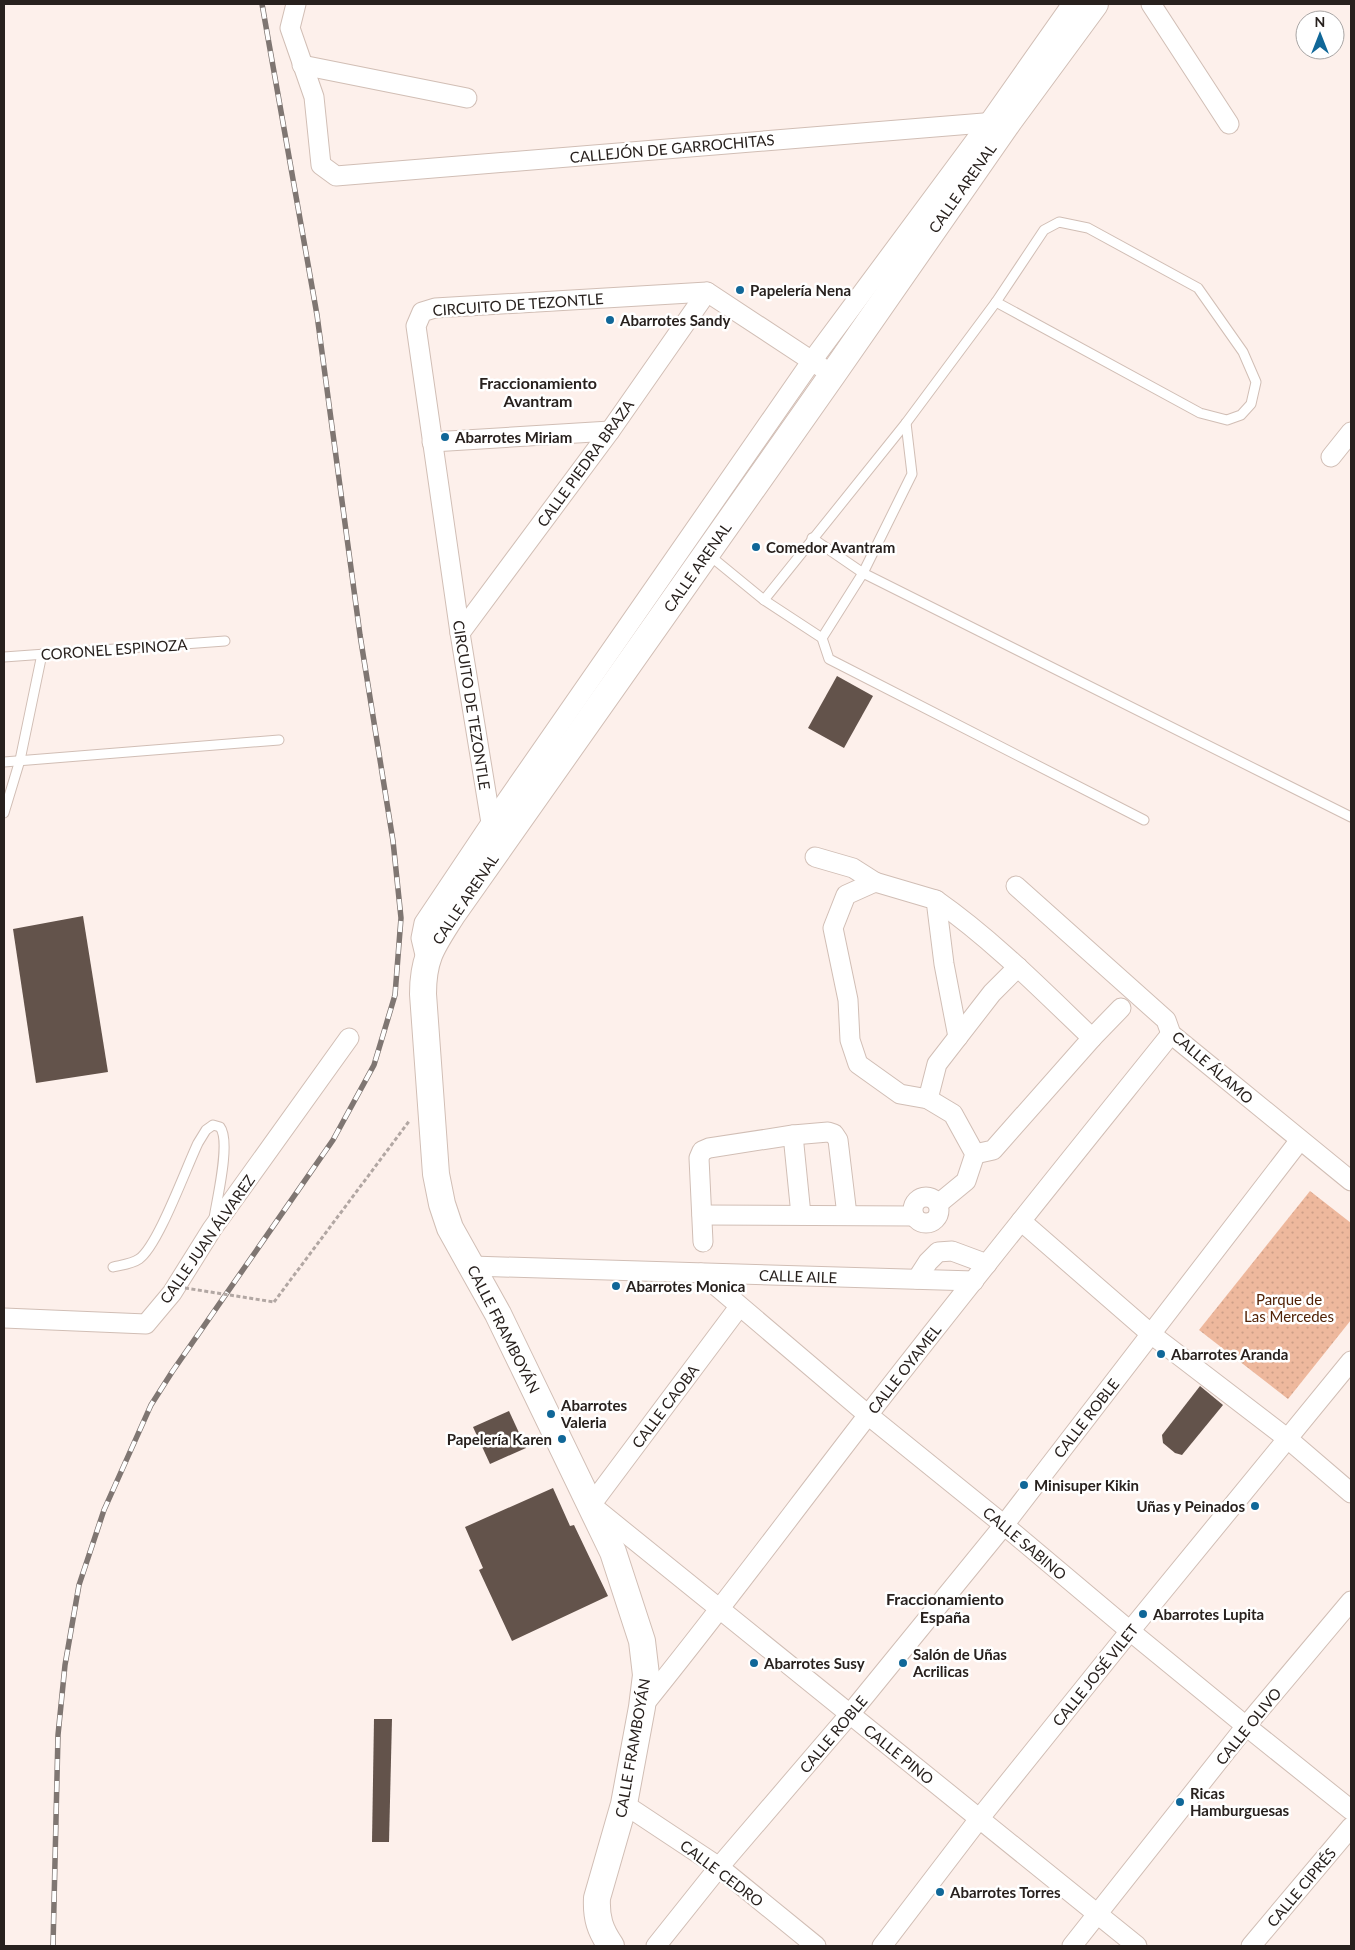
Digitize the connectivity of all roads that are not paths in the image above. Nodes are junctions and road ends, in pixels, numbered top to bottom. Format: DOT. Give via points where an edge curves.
graph roads {
  1 [pos="296,4"];
  2 [pos="1072,4"];
  3 [pos="1095,4"];
  4 [pos="1151,4"];
  5 [pos="302,65"];
  6 [pos="467,98"];
  7 [pos="999,121"];
  8 [pos="1229,124"];
  9 [pos="707,292"];
  10 [pos="996,302"];
  11 [pos="822,368"];
  12 [pos="906,423"];
  13 [pos="610,431"];
  14 [pos="1351,432"];
  15 [pos="432,442"];
  16 [pos="1331,457"];
  17 [pos="812,538"];
  18 [pos="707,553"];
  19 [pos="863,573"];
  20 [pos="764,600"];
  21 [pos="460,632"];
  22 [pos="822,638"];
  23 [pos="225,641"];
  24 [pos="42,654"];
  25 [pos="4,657"];
  26 [pos="279,740"];
  27 [pos="20,760"];
  28 [pos="4,762"];
  29 [pos="4,813"];
  30 [pos="1351,817"];
  31 [pos="1144,820"];
  32 [pos="491,823"];
  33 [pos="815,856"];
  34 [pos="875,882"];
  35 [pos="1016,886"];
  36 [pos="936,900"];
  37 [pos="426,959"];
  38 [pos="1018,967"];
  39 [pos="1121,1008"];
  40 [pos="1170,1034"];
  41 [pos="958,1037"];
  42 [pos="349,1038"];
  43 [pos="1092,1038"];
  44 [pos="928,1099"];
  45 [pos="793,1135"];
  46 [pos="1300,1140"];
  47 [pos="975,1154"];
  48 [pos="1351,1181"];
  49 [pos="928,1214"];
  50 [pos="702,1215"];
  51 [pos="801,1215"];
  52 [pos="847,1215"];
  53 [pos="1021,1221"];
  54 [pos="212,1229"];
  55 [pos="703,1242"];
  56 [pos="938,1252"];
  57 [pos="987,1264"];
  58 [pos="472,1266"];
  59 [pos="113,1267"];
  60 [pos="701,1273"];
  61 [pos="917,1280"];
  62 [pos="974,1281"];
  63 [pos="739,1308"];
  64 [pos="4,1318"];
  65 [pos="1151,1334"];
  66 [pos="1351,1361"];
  67 [pos="868,1415"];
  68 [pos="1288,1439"];
  69 [pos="1351,1493"];
  70 [pos="591,1505"];
  71 [pos="1004,1525"];
  72 [pos="1351,1601"];
  73 [pos="721,1610"];
  74 [pos="1130,1631"];
  75 [pos="642,1707"];
  76 [pos="850,1714"];
  77 [pos="1246,1726"];
  78 [pos="624,1804"];
  79 [pos="1351,1810"];
  80 [pos="979,1819"];
  81 [pos="1351,1827"];
  82 [pos="719,1867"];
  83 [pos="1098,1915"];
  84 [pos="611,1946"];
  85 [pos="656,1946"];
  86 [pos="816,1946"];
  87 [pos="882,1946"];
  88 [pos="1072,1946"];
  89 [pos="1137,1946"];
  90 [pos="1251,1946"];
  1 -- 5 [label="street" via="290,28"];
  2 -- 7 [label="street, CALLE ARENAL"];
  3 -- 7 [label="street, CALLE ARENAL"];
  4 -- 8 [label="street"];
  5 -- 6 [label="street"];
  5 -- 7 [label="street, CALLEJÓN DE GARROCHITAS" via="314,97 322,165 336,176"];
  7 -- 11 [label="street, CALLE ARENAL"];
  9 -- 11 [label="street"];
  9 -- 13 [label="street, CALLE PIEDRA BRAZA"];
  9 -- 15 [label="street, CIRCUITO DE TEZONTLE" via="435,308 422,312 416,326"];
  10 -- 10 [label="lane" via="1044,230 1059,222 1088,228 1198,288 1242,352 1256,382 1251,404 1241,416 1226,420 1200,413"];
  10 -- 12 [label="lane"];
  11 -- 18 [label="street, CALLE ARENAL"];
  11 -- 32 [label="street, CALLE ARENAL"];
  12 -- 17 [label="lane"];
  12 -- 19 [label="lane" via="912,474"];
  13 -- 15 [label="street"];
  13 -- 21 [label="street, CALLE PIEDRA BRAZA"];
  14 -- 16 [label="street"];
  15 -- 21 [label="street, CIRCUITO DE TEZONTLE"];
  17 -- 19 [label="lane"];
  17 -- 20 [label="lane"];
  18 -- 20 [label="lane"];
  18 -- 37 [label="street, CALLE ARENAL" via="452,916"];
  19 -- 22 [label="lane"];
  19 -- 30 [label="lane"];
  20 -- 22 [label="lane"];
  21 -- 32 [label="street, CIRCUITO DE TEZONTLE"];
  22 -- 31 [label="lane" via="829,659"];
  23 -- 24 [label="lane, CORONEL ESPINOZA"];
  24 -- 25 [label="lane, CORONEL ESPINOZA"];
  24 -- 27 [label="lane"];
  26 -- 27 [label="lane"];
  27 -- 28 [label="lane"];
  27 -- 29 [label="lane"];
  32 -- 37 [label="street, CALLE ARENAL" via="424,923 422,938"];
  33 -- 34 [label="street" via="853,868"];
  34 -- 36 [label="street"];
  34 -- 44 [label="street" via="846,895 833,928 848,1000 850,1040 858,1064 900,1094"];
  35 -- 40 [label="street, CALLE ÁLAMO" via="1166,1020"];
  36 -- 38 [label="street"];
  36 -- 41 [label="street"];
  37 -- 58 [label="street, CALLE FRAMBOYÁN" via="423,994 436,1174 450,1228"];
  38 -- 41 [label="street" via="992,993"];
  38 -- 43 [label="street"];
  39 -- 43 [label="street"];
  40 -- 46 [label="street, CALLE ÁLAMO"];
  40 -- 53 [label="street, CALLE OYAMEL"];
  41 -- 44 [label="street" via="937,1064"];
  42 -- 54 [label="street, CALLE JUAN ÁLVAREZ"];
  43 -- 47 [label="street" via="993,1150"];
  44 -- 47 [label="street" via="953,1114"];
  45 -- 50 [label="street" via="702,1151 699,1158"];
  45 -- 51 [label="street"];
  45 -- 52 [label="street" via="834,1134 838,1140"];
  46 -- 48 [label="street, CALLE ÁLAMO"];
  46 -- 65 [label="street, CALLE ROBLE"];
  47 -- 49 [label="street" via="966,1181"];
  49 -- 52 [label="street"];
  49 -- 56 [label="street"];
  50 -- 51 [label="street"];
  50 -- 55 [label="street"];
  51 -- 52 [label="street"];
  53 -- 57 [label="street, CALLE OYAMEL"];
  53 -- 65 [label="street"];
  54 -- 59 [label="lane" via="223,1165 223,1131 212,1126 198,1143 147,1253 137,1261"];
  54 -- 64 [label="street, CALLE JUAN ÁLVAREZ" via="172,1293 146,1324"];
  56 -- 57 [label="street" via="952,1251"];
  56 -- 61 [label="street"];
  57 -- 62 [label="street, CALLE OYAMEL"];
  58 -- 60 [label="street, CALLE AILE"];
  58 -- 70 [label="street, CALLE FRAMBOYÁN"];
  60 -- 61 [label="street, CALLE AILE"];
  60 -- 63 [label="street, CALLE SABINO"];
  61 -- 62 [label="street, CALLE AILE"];
  62 -- 67 [label="street, CALLE OYAMEL"];
  63 -- 67 [label="street, CALLE SABINO"];
  63 -- 70 [label="street, CALLE CAOBA"];
  65 -- 68 [label="street"];
  65 -- 71 [label="street, CALLE ROBLE"];
  66 -- 68 [label="street, CALLE JOSÉ VILET"];
  67 -- 71 [label="street, CALLE SABINO"];
  67 -- 73 [label="street, CALLE OYAMEL"];
  68 -- 69 [label="street"];
  68 -- 74 [label="street, CALLE JOSÉ VILET"];
  70 -- 73 [label="street, CALLE PINO"];
  70 -- 75 [label="street, CALLE FRAMBOYÁN" via="613,1552 642,1642 646,1675"];
  71 -- 74 [label="street, CALLE SABINO"];
  71 -- 76 [label="street, CALLE ROBLE"];
  72 -- 77 [label="street, CALLE OLIVO"];
  73 -- 75 [label="street, CALLE OYAMEL"];
  73 -- 76 [label="street, CALLE PINO"];
  74 -- 77 [label="street, CALLE SABINO"];
  74 -- 80 [label="street, CALLE JOSÉ VILET"];
  75 -- 78 [label="street, CALLE FRAMBOYÁN"];
  76 -- 80 [label="street, CALLE PINO"];
  76 -- 82 [label="street, CALLE ROBLE"];
  77 -- 79 [label="street, CALLE SABINO"];
  77 -- 83 [label="street, CALLE OLIVO"];
  78 -- 82 [label="street, CALLE CEDRO"];
  78 -- 84 [label="street, CALLE FRAMBOYÁN" via="597,1898 600,1930"];
  80 -- 83 [label="street, CALLE PINO"];
  80 -- 87 [label="street, CALLE JOSÉ VILET"];
  81 -- 90 [label="street, CALLE CIPRÉS"];
  82 -- 85 [label="street, CALLE ROBLE"];
  82 -- 86 [label="street, CALLE CEDRO"];
  83 -- 88 [label="street, CALLE OLIVO"];
  83 -- 89 [label="street, CALLE PINO"];
}
